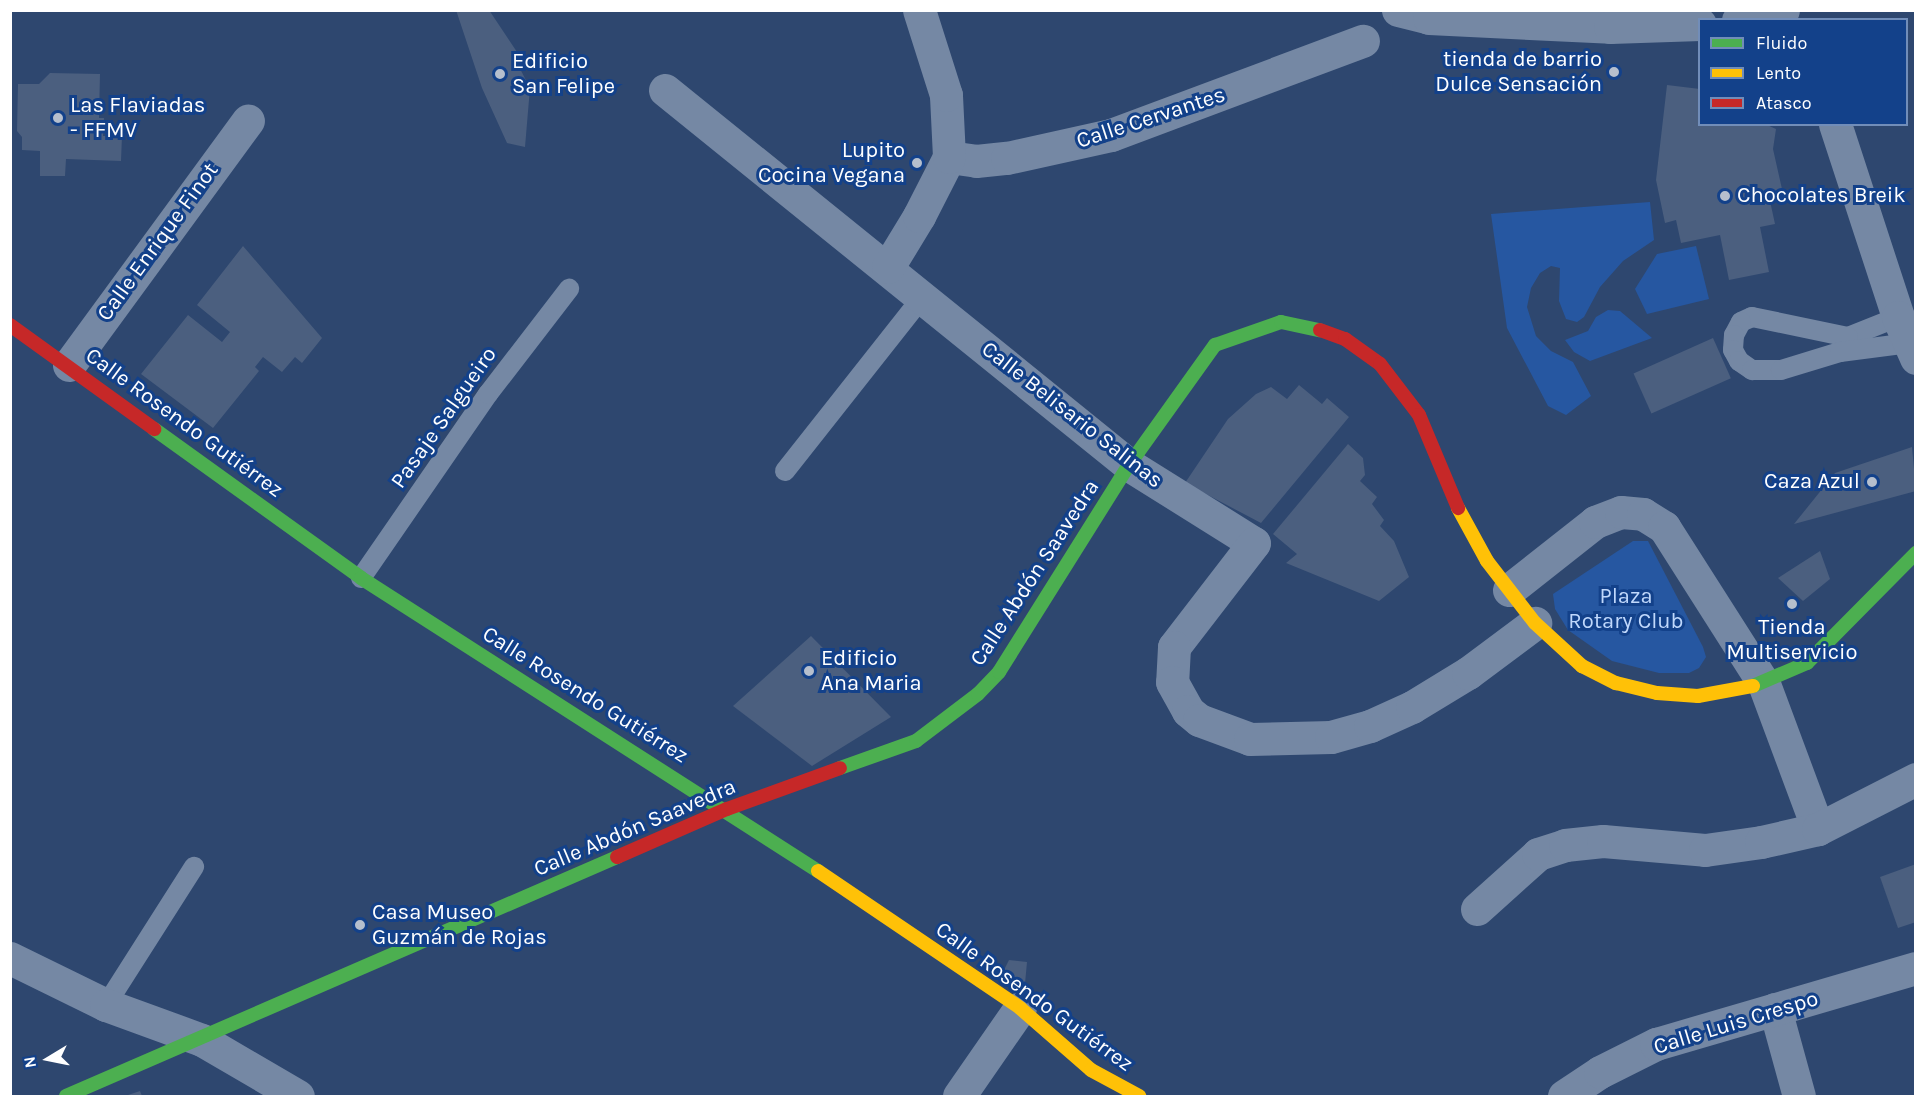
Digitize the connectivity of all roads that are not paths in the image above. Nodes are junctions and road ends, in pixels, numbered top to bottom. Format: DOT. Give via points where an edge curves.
graph roads {
  1 [pos="919,10"];
  2 [pos="1783,10"];
  3 [pos="1398,11"];
  4 [pos="1747,18"];
  5 [pos="1698,24"];
  6 [pos="1363,41"];
  7 [pos="665,90"];
  8 [pos="248,120"];
  9 [pos="1836,126"];
  10 [pos="949,157"];
  11 [pos="888,267"];
  12 [pos="569,289"];
  13 [pos="923,296"];
  14 [pos="10,325"];
  15 [pos="1908,339"];
  16 [pos="69,365"];
  17 [pos="1129,465"];
  18 [pos="785,471"];
  19 [pos="1916,553"];
  20 [pos="361,578"];
  21 [pos="1509,590"];
  22 [pos="1535,624"];
  23 [pos="1764,684"];
  24 [pos="1916,779"];
  25 [pos="728,809"];
  26 [pos="1818,829"];
  27 [pos="194,867"];
  28 [pos="1477,909"];
  29 [pos="10,958"];
  30 [pos="1916,968"];
  31 [pos="106,1005"];
  32 [pos="1020,1008"];
  33 [pos="1775,1009"];
  34 [pos="202,1040"];
  35 [pos="66,1096"];
  36 [pos="298,1096"];
  37 [pos="959,1096"];
  38 [pos="1139,1096"];
  39 [pos="1564,1096"];
  40 [pos="1799,1096"];
  1 -- 10 [label="street" via="946,95"];
  2 -- 4 [label="street"];
  3 -- 5 [label="street" via="1430,18 1610,27"];
  6 -- 10 [label="street, Calle Cervantes" via="1111,135 1007,158 976,161"];
  7 -- 11 [label="street, Calle Belisario Salinas"];
  8 -- 16 [label="street, Calle Enrique Finot"];
  9 -- 15 [label="street"];
  10 -- 11 [label="street"];
  11 -- 13 [label="street, Calle Belisario Salinas"];
  12 -- 20 [label="lane, Pasaje Salgueiro" via="489,394"];
  13 -- 17 [label="street, Calle Belisario Salinas"];
  13 -- 18 [label="lane"];
  14 -- 16 [label="street, Calle Rosendo Gutiérrez"];
  15 -- 15 [label="lane" via="1848,337 1752,317 1741,322 1734,334 1733,350 1739,361 1752,370 1781,370 1840,352"];
  16 -- 20 [label="street, Calle Rosendo Gutiérrez"];
  17 -- 21 [label="street, Calle Abdón Saavedra" via="1215,345 1281,322 1315,328 1345,339 1380,364 1402,387 1419,415 1462,518"];
  17 -- 22 [label="street, Calle Belisario Salinas" via="1254,543 1174,647 1171,670 1178,696 1188,711 1212,727 1250,739 1331,737 1370,726 1412,707 1468,673"];
  17 -- 25 [label="street, Calle Abdón Saavedra" via="1047,602 999,672 978,694 916,741"];
  19 -- 23 [label="street, Calle Abdón Saavedra" via="1807,663"];
  20 -- 25 [label="street, Calle Rosendo Gutiérrez"];
  21 -- 22 [label="street, Calle Abdón Saavedra"];
  21 -- 23 [label="street" via="1595,522 1621,512 1643,514 1664,528"];
  22 -- 23 [label="street, Calle Abdón Saavedra" via="1582,666 1616,683 1657,693 1698,696"];
  23 -- 26 [label="street"];
  24 -- 26 [label="street"];
  25 -- 32 [label="street, Calle Rosendo Gutiérrez"];
  25 -- 34 [label="street, Calle Abdón Saavedra"];
  26 -- 28 [label="street" via="1705,850 1603,841 1565,845 1538,854"];
  27 -- 31 [label="lane"];
  29 -- 31 [label="street"];
  30 -- 33 [label="street, Calle Luis Crespo"];
  31 -- 34 [label="street"];
  32 -- 37 [label="street"];
  32 -- 38 [label="street, Calle Rosendo Gutiérrez" via="1092,1070"];
  33 -- 39 [label="street, Calle Luis Crespo" via="1656,1044 1600,1072"];
  33 -- 40 [label="street"];
  34 -- 35 [label="street, Calle Abdón Saavedra"];
  34 -- 36 [label="street"];
}
